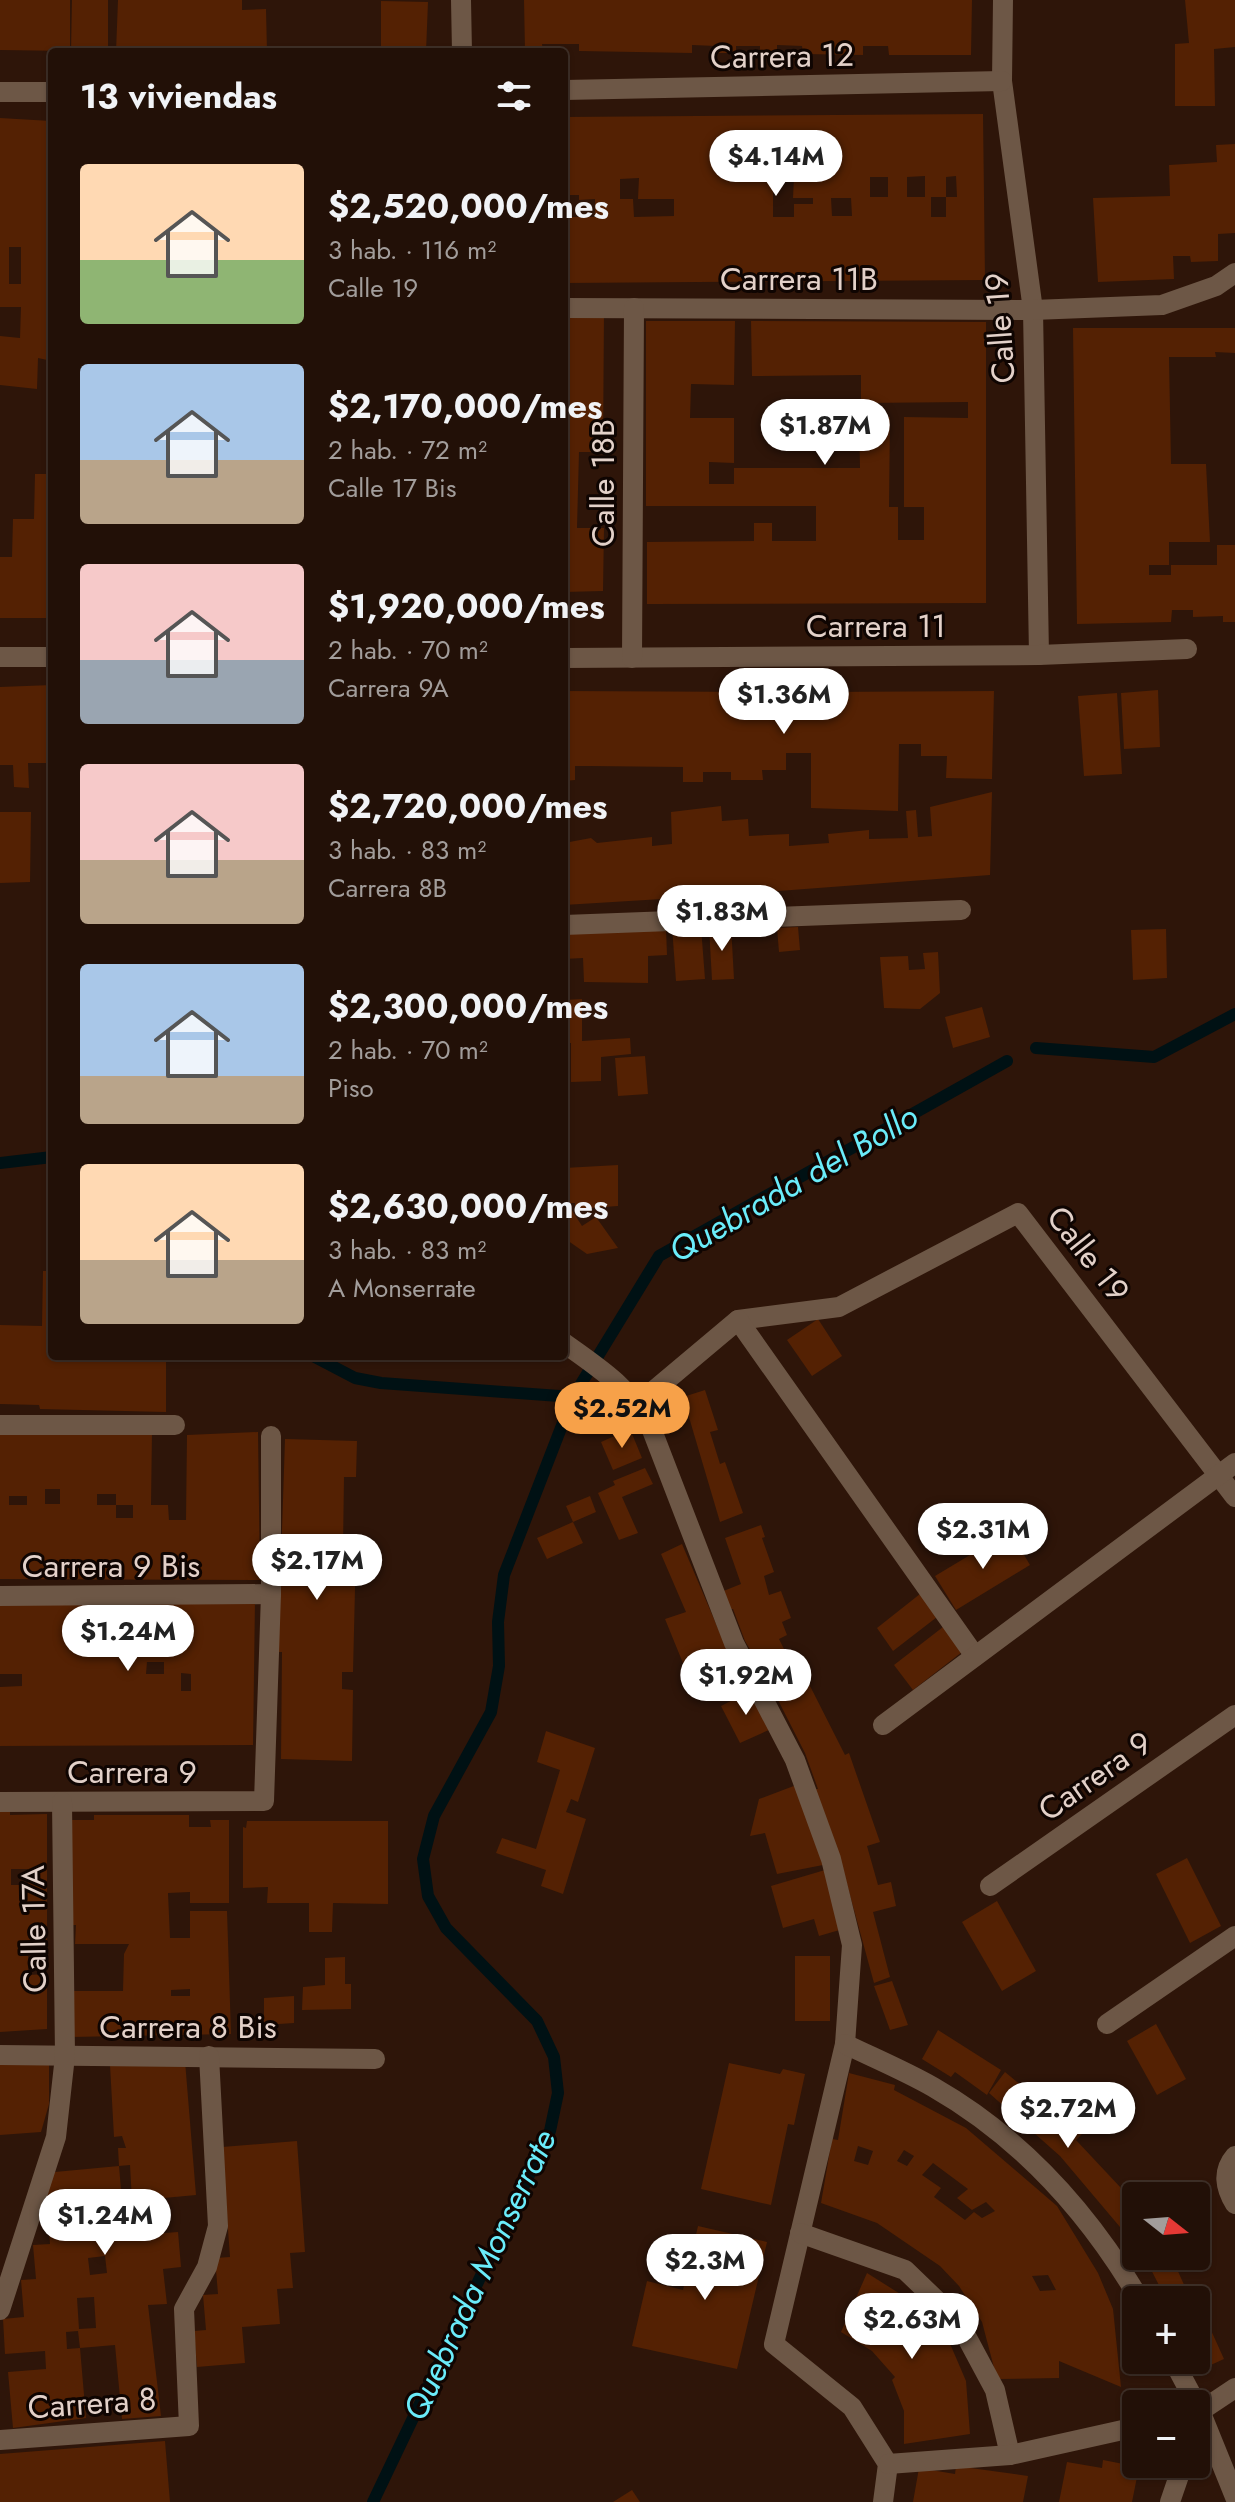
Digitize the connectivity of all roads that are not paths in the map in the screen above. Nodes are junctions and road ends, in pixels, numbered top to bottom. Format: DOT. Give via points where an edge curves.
graph roads {
  1 [pos="461,0"];
  2 [pos="1003,0"];
  3 [pos="462,48"];
  4 [pos="1002,81"];
  5 [pos="568,90"];
  6 [pos="0,92"];
  7 [pos="48,92"];
  8 [pos="1235,273"];
  9 [pos="568,308"];
  10 [pos="634,308"];
  11 [pos="1033,310"];
  12 [pos="1187,649"];
  13 [pos="1039,655"];
  14 [pos="0,657"];
  15 [pos="48,657"];
  16 [pos="568,658"];
  17 [pos="632,658"];
  18 [pos="961,910"];
  19 [pos="568,925"];
  20 [pos="738,1320"];
  21 [pos="568,1346"];
  22 [pos="638,1404"];
  23 [pos="0,1425"];
  24 [pos="175,1425"];
  25 [pos="271,1436"];
  26 [pos="1227,1467"];
  27 [pos="1235,1497"];
  28 [pos="271,1594"];
  29 [pos="0,1596"];
  30 [pos="975,1656"];
  31 [pos="1235,1715"];
  32 [pos="883,1725"];
  33 [pos="0,1802"];
  34 [pos="62,1802"];
  35 [pos="990,1886"];
  36 [pos="1235,1936"];
  37 [pos="1107,2024"];
  38 [pos="845,2044"];
  39 [pos="0,2055"];
  40 [pos="65,2056"];
  41 [pos="209,2056"];
  42 [pos="375,2059"];
  43 [pos="1231,2161"];
  44 [pos="1235,2204"];
  45 [pos="800,2233"];
  46 [pos="1132,2286"];
  47 [pos="0,2310"];
  48 [pos="1235,2388"];
  49 [pos="1210,2408"];
  50 [pos="1122,2430"];
  51 [pos="0,2440"];
  52 [pos="1210,2444"];
  53 [pos="1010,2455"];
  54 [pos="888,2464"];
  55 [pos="1178,2478"];
  56 [pos="1235,2497"];
  57 [pos="883,2502"];
  58 [pos="1170,2502"];
  1 -- 3 [label="street"];
  2 -- 4 [label="street, Calle 19"];
  4 -- 5 [label="street, Carrera 12"];
  4 -- 11 [label="street, Calle 19"];
  6 -- 7 [label="street"];
  8 -- 11 [label="street, Carrera 11B" via="1216,286 1162,305"];
  9 -- 10 [label="street, Carrera 11B"];
  10 -- 11 [label="street, Carrera 11B"];
  10 -- 17 [label="street, Calle 18B"];
  11 -- 13 [label="street, Calle 19"];
  12 -- 13 [label="street, Carrera 11"];
  13 -- 17 [label="street, Carrera 11"];
  14 -- 15 [label="street"];
  16 -- 17 [label="street, Carrera 11"];
  18 -- 19 [label="street"];
  20 -- 22 [label="street"];
  20 -- 26 [label="street, Calle 19" via="839,1307 1018,1213"];
  20 -- 30 [label="street"];
  21 -- 22 [label="street" via="621,1383"];
  22 -- 38 [label="street" via="734,1643 795,1760 831,1859 852,1945"];
  23 -- 24 [label="street"];
  25 -- 28 [label="street"];
  26 -- 27 [label="street, Calle 19"];
  26 -- 30 [label="street"];
  28 -- 29 [label="street, Carrera 9 Bis"];
  28 -- 34 [label="street, Carrera 9" via="264,1801"];
  30 -- 32 [label="street"];
  31 -- 35 [label="street, Carrera 9"];
  33 -- 34 [label="street, Carrera 9"];
  34 -- 40 [label="street, Calle 17A"];
  36 -- 37 [label="street"];
  38 -- 45 [label="street"];
  38 -- 46 [label="street" via="935,2088 1019,2148 1063,2191"];
  39 -- 40 [label="street, Carrera 8 Bis"];
  40 -- 41 [label="street, Carrera 8 Bis"];
  40 -- 47 [label="street, Calle 17A" via="56,2137"];
  41 -- 42 [label="street, Carrera 8 Bis"];
  41 -- 51 [label="street, Carrera 8" via="218,2226 207,2267 184,2309 189,2426"];
  43 -- 44 [label="street" via="1226,2190"];
  45 -- 53 [label="street" via="905,2270 958,2321 995,2390"];
  45 -- 54 [label="street" via="774,2344 852,2407"];
  48 -- 49 [label="street"];
  50 -- 53 [label="street"];
  52 -- 56 [label="street"];
  53 -- 54 [label="street"];
  54 -- 57 [label="street"];
  55 -- 58 [label="street"];
}
